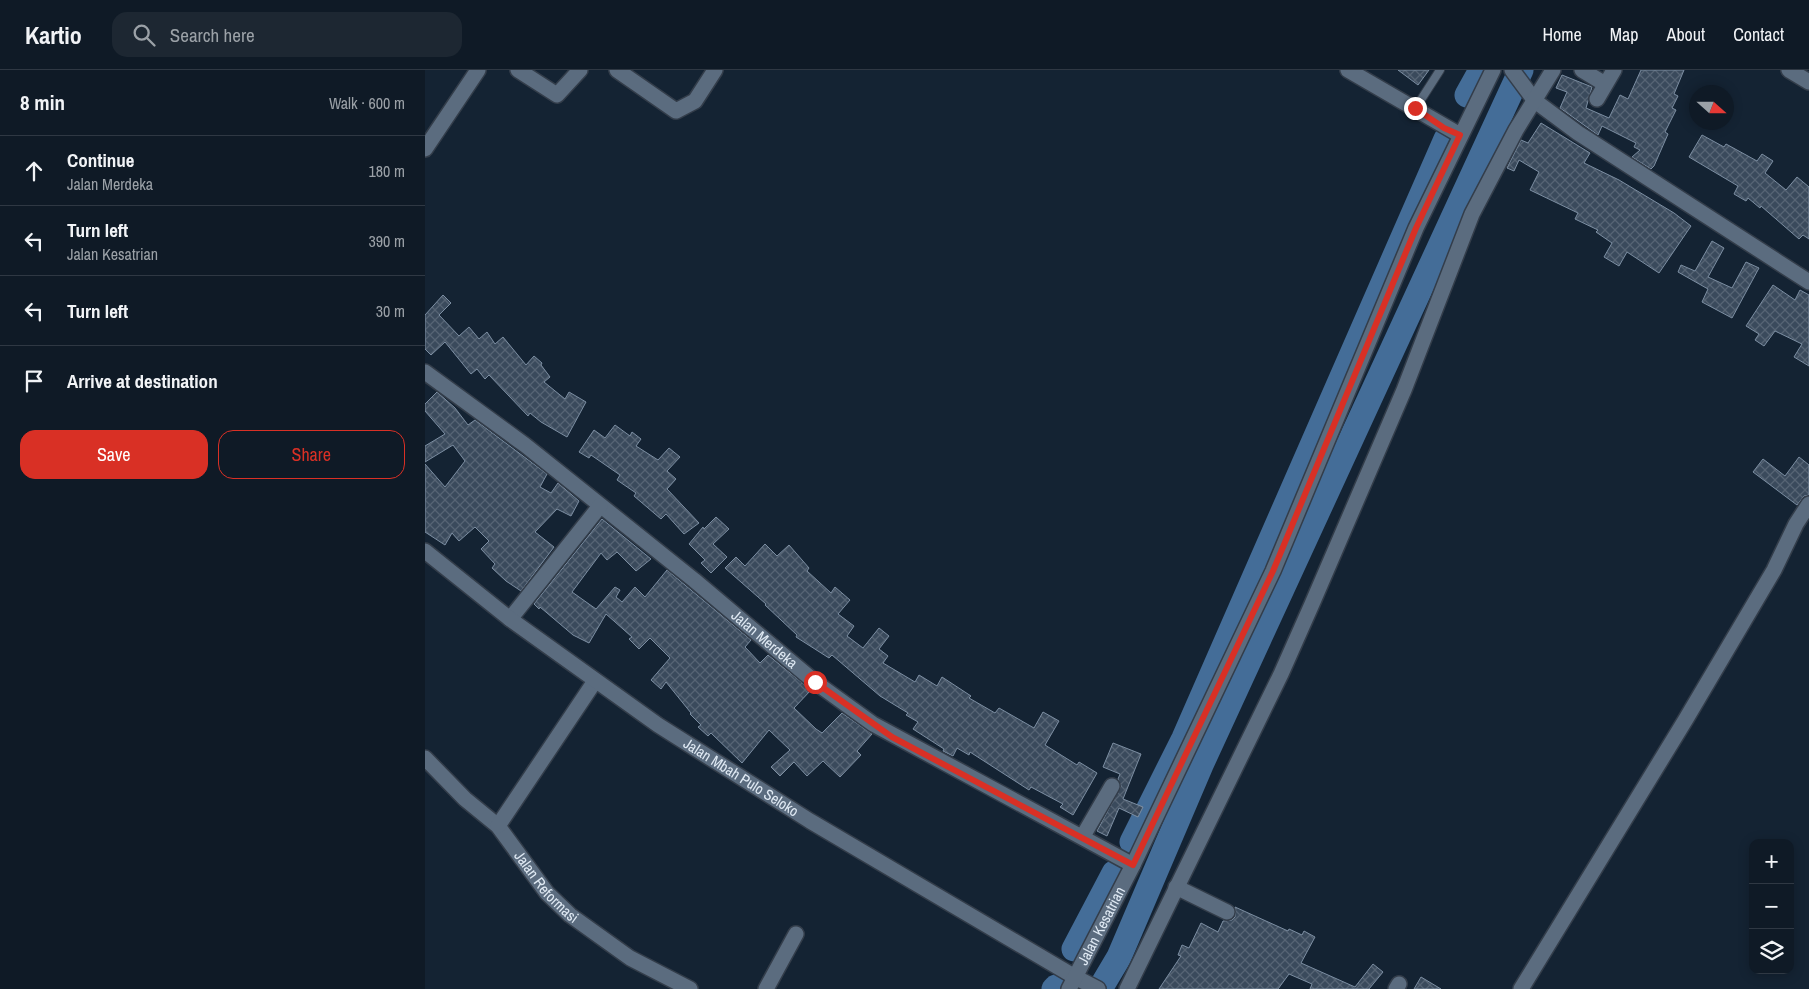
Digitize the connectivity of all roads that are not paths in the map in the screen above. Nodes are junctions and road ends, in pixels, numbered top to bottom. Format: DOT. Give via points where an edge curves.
graph roads {
  1 [pos="478,70"];
  2 [pos="518,70"];
  3 [pos="579,70"];
  4 [pos="617,70"];
  5 [pos="715,70"];
  6 [pos="1347,70"];
  7 [pos="1441,70"];
  8 [pos="1493,70"];
  9 [pos="1512,70"];
  10 [pos="1553,70"];
  11 [pos="1582,70"];
  12 [pos="1614,70"];
  13 [pos="1789,70"];
  14 [pos="1809,82"];
  15 [pos="1605,84"];
  16 [pos="1532,98"];
  17 [pos="1597,99"];
  18 [pos="1415,108"];
  19 [pos="1452,131"];
  20 [pos="425,150"];
  21 [pos="1809,282"];
  22 [pos="425,372"];
  23 [pos="1809,504"];
  24 [pos="600,506"];
  25 [pos="425,551"];
  26 [pos="511,619"];
  27 [pos="595,681"];
  28 [pos="425,758"];
  29 [pos="1112,786"];
  30 [pos="498,826"];
  31 [pos="1083,836"];
  32 [pos="1125,861"];
  33 [pos="1183,890"];
  34 [pos="1227,912"];
  35 [pos="796,934"];
  36 [pos="1078,982"];
  37 [pos="690,989"];
  38 [pos="766,989"];
  39 [pos="1127,989"];
  40 [pos="1521,989"];
  1 -- 20 [label="street"];
  2 -- 3 [label="street" via="557,95"];
  4 -- 5 [label="street" via="675,111 695,101"];
  6 -- 18 [label="street"];
  7 -- 18 [label="lane"];
  8 -- 19 [label="street, Jalan Kesatrian"];
  9 -- 16 [label="street"];
  10 -- 16 [label="street"];
  11 -- 15 [label="street"];
  12 -- 15 [label="street"];
  13 -- 14 [label="street"];
  15 -- 17 [label="street"];
  16 -- 21 [label="street" via="1578,134"];
  16 -- 33 [label="street" via="1472,214 1364,487"];
  18 -- 19 [label="street"];
  19 -- 32 [label="street, Jalan Kesatrian" via="1416,228 1273,571"];
  22 -- 24 [label="street, Jalan Merdeka" via="525,445"];
  23 -- 40 [label="street" via="1750,612"];
  24 -- 26 [label="street"];
  24 -- 31 [label="street, Jalan Merdeka" via="815,682 873,724"];
  25 -- 26 [label="street, Jalan Mbah Pulo Seloko"];
  26 -- 27 [label="street, Jalan Mbah Pulo Seloko"];
  27 -- 30 [label="street"];
  27 -- 36 [label="street, Jalan Mbah Pulo Seloko" via="811,821"];
  28 -- 30 [label="street, Jalan Reformasi" via="465,799"];
  29 -- 31 [label="street"];
  30 -- 37 [label="street, Jalan Reformasi" via="547,893 570,915 630,958"];
  31 -- 32 [label="street, Jalan Merdeka"];
  32 -- 36 [label="street, Jalan Kesatrian"];
  33 -- 34 [label="street"];
  33 -- 39 [label="street"];
  35 -- 38 [label="street"];
}
